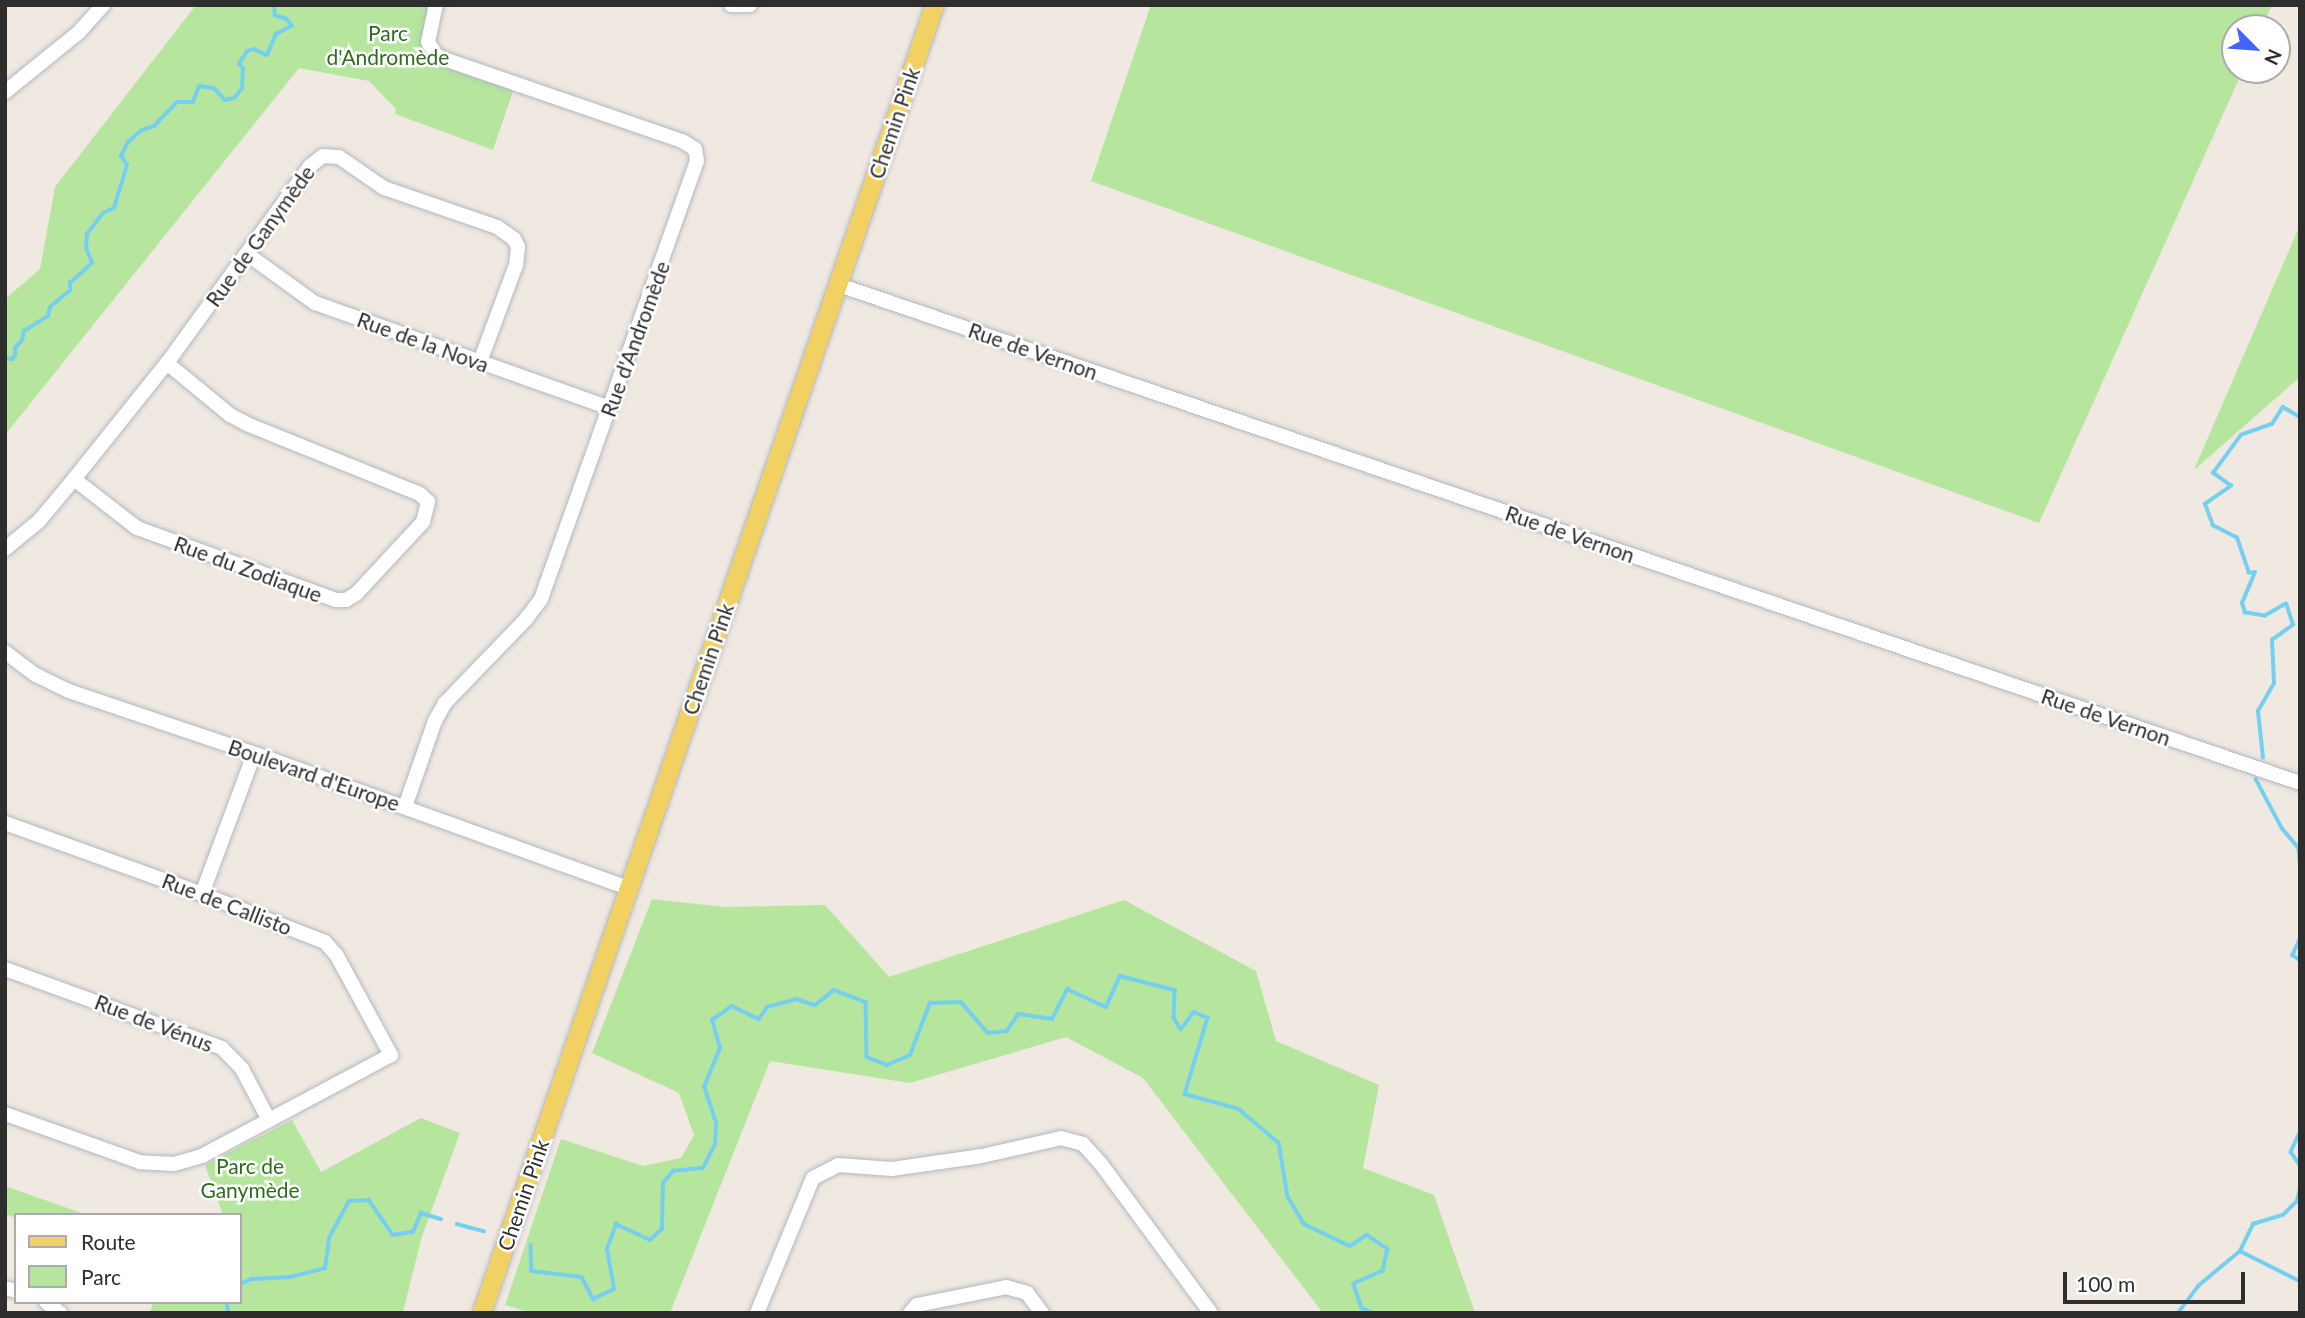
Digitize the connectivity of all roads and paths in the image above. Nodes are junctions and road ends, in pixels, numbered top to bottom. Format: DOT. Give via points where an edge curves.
graph roads {
  1 [pos="103,5"];
  2 [pos="436,5"];
  3 [pos="731,5"];
  4 [pos="750,5"];
  5 [pos="934,5"];
  6 [pos="5,92"];
  7 [pos="247,254"];
  8 [pos="839,285"];
  9 [pos="480,362"];
  10 [pos="167,363"];
  11 [pos="611,408"];
  12 [pos="74,479"];
  13 [pos="5,549"];
  14 [pos="5,652"];
  15 [pos="254,754"];
  16 [pos="2300,783"];
  17 [pos="405,807"];
  18 [pos="5,823"];
  19 [pos="628,888"];
  20 [pos="202,894"];
  21 [pos="5,969"];
  22 [pos="5,1114"];
  23 [pos="268,1120"];
  24 [pos="482,1313"];
  25 [pos="757,1313"];
  26 [pos="910,1313"];
  27 [pos="1042,1313"];
  28 [pos="1211,1313"];
  1 -- 6 [label="street" via="79,32"];
  2 -- 11 [label="street, Rue d'Andromède" via="428,42 436,55 695,149 697,162"];
  3 -- 4 [label="street"];
  5 -- 8 [label="main road, Chemin Pink"];
  7 -- 9 [label="street, Rue de la Nova" via="315,303"];
  7 -- 9 [label="street, Rue de Ganymède" via="310,166 323,156 339,158 384,188 498,227 514,239 519,256"];
  7 -- 10 [label="street, Rue de Ganymède"];
  8 -- 16 [label="street, Rue de Vernon"];
  8 -- 19 [label="main road, Chemin Pink"];
  9 -- 11 [label="street, Rue de la Nova"];
  10 -- 12 [label="street, Rue de Ganymède"];
  10 -- 12 [label="street, Rue du Zodiaque" via="247,424 420,494 428,502 423,522 356,594 336,600 137,528"];
  11 -- 17 [label="street, Rue d'Andromède" via="541,599 445,703"];
  12 -- 13 [label="street, Rue de Ganymède" via="39,521"];
  14 -- 15 [label="street, Boulevard d'Europe" via="36,675 69,691"];
  15 -- 17 [label="street, Boulevard d'Europe"];
  15 -- 20 [label="street"];
  17 -- 19 [label="street, Boulevard d'Europe"];
  18 -- 20 [label="street, Rue de Callisto"];
  19 -- 24 [label="main road, Chemin Pink"];
  20 -- 23 [label="street, Rue de Callisto" via="325,942 391,1055"];
  21 -- 23 [label="street, Rue de Vénus" via="222,1048 242,1069"];
  22 -- 23 [label="street" via="158,1165 191,1160"];
  25 -- 28 [label="street" via="813,1178 838,1165 892,1169 1061,1138 1083,1144 1101,1164"];
  26 -- 27 [label="street" via="917,1305 1006,1287 1027,1293"];
}
